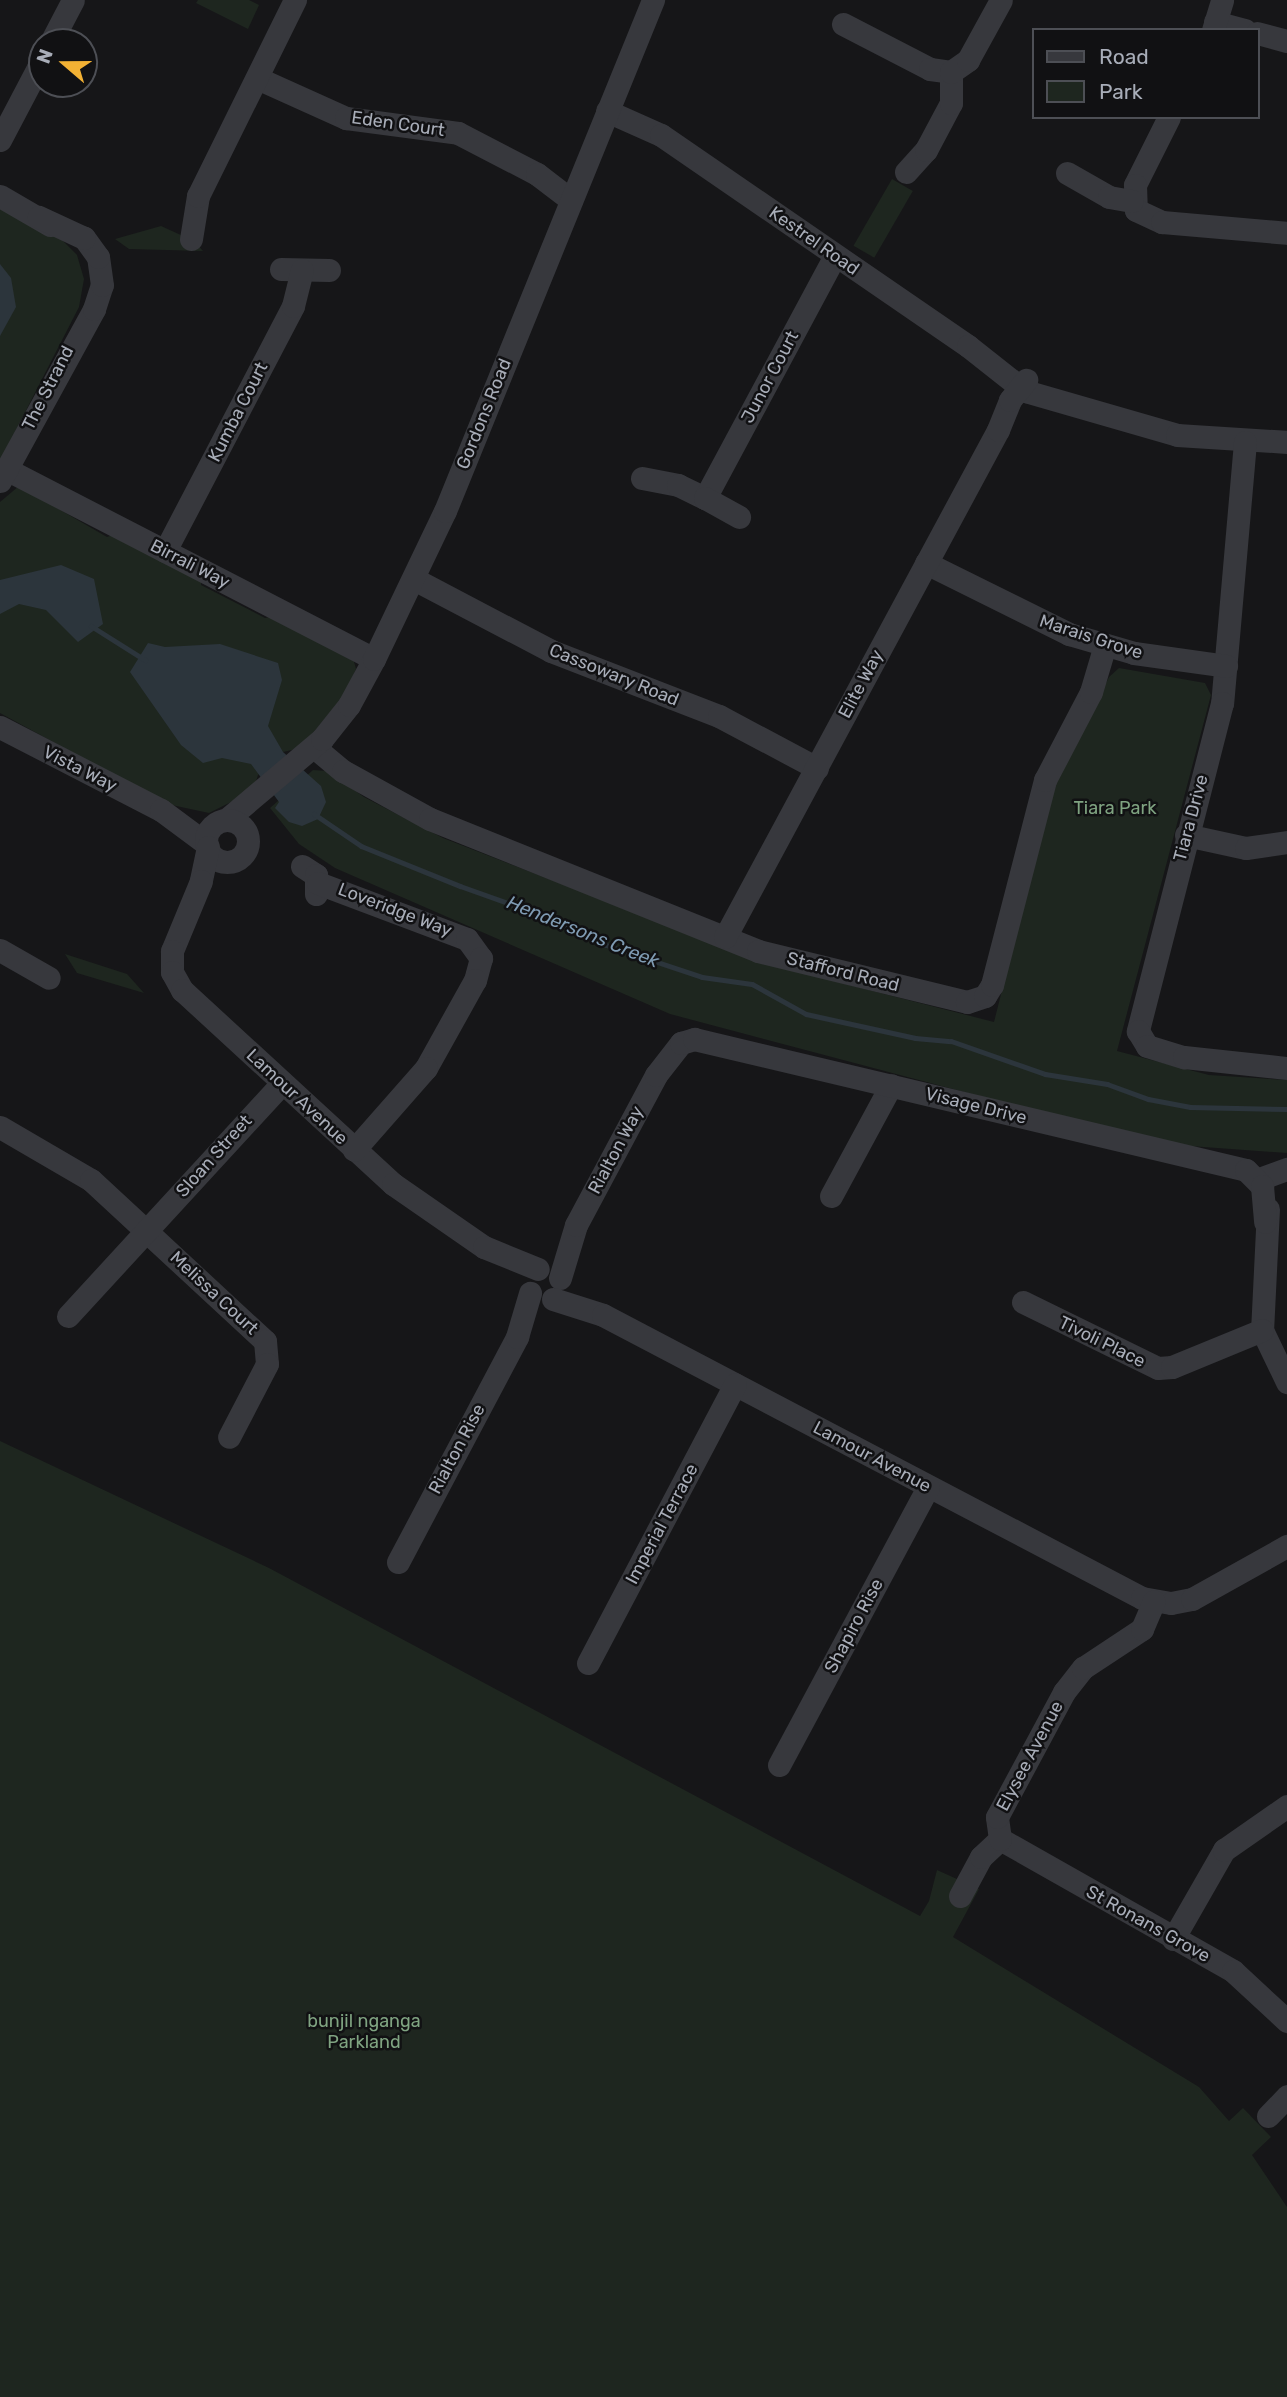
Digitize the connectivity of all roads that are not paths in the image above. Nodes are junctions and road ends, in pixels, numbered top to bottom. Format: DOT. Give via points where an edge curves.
graph roads {
  1 [pos="295,0"];
  2 [pos="653,0"];
  3 [pos="1000,0"];
  4 [pos="67,2"];
  5 [pos="1217,17"];
  6 [pos="843,24"];
  7 [pos="57,28"];
  8 [pos="1241,28"];
  9 [pos="1259,34"];
  10 [pos="1287,41"];
  11 [pos="951,72"];
  12 [pos="257,78"];
  13 [pos="28,87"];
  14 [pos="609,105"];
  15 [pos="1168,119"];
  16 [pos="0,140"];
  17 [pos="906,172"];
  18 [pos="1068,173"];
  19 [pos="574,193"];
  20 [pos="0,197"];
  21 [pos="1132,201"];
  22 [pos="1287,233"];
  23 [pos="191,239"];
  24 [pos="835,256"];
  25 [pos="329,270"];
  26 [pos="1023,386"];
  27 [pos="1245,442"];
  28 [pos="1287,442"];
  29 [pos="3,475"];
  30 [pos="642,478"];
  31 [pos="705,498"];
  32 [pos="739,517"];
  33 [pos="165,551"];
  34 [pos="926,563"];
  35 [pos="414,579"];
  36 [pos="1105,645"];
  37 [pos="374,659"];
  38 [pos="1226,666"];
  39 [pos="0,727"];
  40 [pos="313,747"];
  41 [pos="817,768"];
  42 [pos="261,795"];
  43 [pos="161,810"];
  44 [pos="223,821"];
  45 [pos="247,834"];
  46 [pos="1186,835"];
  47 [pos="1287,842"];
  48 [pos="207,845"];
  49 [pos="233,861"];
  50 [pos="302,866"];
  51 [pos="190,913"];
  52 [pos="725,937"];
  53 [pos="0,950"];
  54 [pos="49,978"];
  55 [pos="685,1034"];
  56 [pos="1287,1068"];
  57 [pos="282,1083"];
  58 [pos="891,1085"];
  59 [pos="0,1127"];
  60 [pos="354,1150"];
  61 [pos="1271,1173"];
  62 [pos="831,1196"];
  63 [pos="147,1230"];
  64 [pos="545,1285"];
  65 [pos="1023,1302"];
  66 [pos="68,1316"];
  67 [pos="1262,1330"];
  68 [pos="1287,1382"];
  69 [pos="736,1384"];
  70 [pos="229,1437"];
  71 [pos="928,1487"];
  72 [pos="1287,1546"];
  73 [pos="398,1562"];
  74 [pos="1148,1599"];
  75 [pos="588,1663"];
  76 [pos="779,1765"];
  77 [pos="1287,1806"];
  78 [pos="1000,1839"];
  79 [pos="960,1896"];
  80 [pos="1173,1939"];
  81 [pos="1287,2021"];
  82 [pos="1287,2096"];
  83 [pos="1268,2116"];
  1 -- 12 [label="street"];
  2 -- 14 [label="street, Gordons Road"];
  3 -- 11 [label="street" via="968,61"];
  4 -- 7 [label="street"];
  5 -- 8 [label="street"];
  6 -- 11 [label="street" via="930,69"];
  9 -- 10 [label="street"];
  11 -- 17 [label="street" via="951,103 926,150"];
  12 -- 19 [label="street, Eden Court" via="346,118 458,133"];
  12 -- 23 [label="street" via="186,208"];
  13 -- 16 [label="street"];
  14 -- 19 [label="street, Gordons Road"];
  14 -- 24 [label="street, Kestrel Road" via="661,135"];
  15 -- 21 [label="street" via="1140,172"];
  18 -- 21 [label="street" via="1110,197"];
  19 -- 35 [label="street, Gordons Road"];
  20 -- 29 [label="street, The Strand" via="76,243 86,261 90,292 77,332"];
  21 -- 22 [label="street" via="1141,215 1162,222"];
  24 -- 26 [label="street, Kestrel Road"];
  24 -- 31 [label="street, Junor Court"];
  25 -- 33 [label="street, Kumba Court" via="291,269 293,306"];
  26 -- 27 [label="street, Kestrel Road" via="1177,435"];
  26 -- 34 [label="street, Elite Way"];
  27 -- 28 [label="street, Kestrel Road"];
  27 -- 38 [label="street, Tiara Drive"];
  29 -- 33 [label="street, Birrali Way"];
  30 -- 31 [label="street" via="678,485"];
  31 -- 32 [label="street"];
  33 -- 37 [label="street, Birrali Way"];
  34 -- 36 [label="street, Marais Grove" via="1035,620"];
  34 -- 41 [label="street, Elite Way"];
  35 -- 37 [label="street, Gordons Road"];
  35 -- 41 [label="street, Cassowary Road" via="551,651 719,716"];
  36 -- 38 [label="street, Marais Grove"];
  36 -- 52 [label="street, Stafford Road" via="1091,692 1045,780 995,977 985,996 958,1001 774,955"];
  37 -- 40 [label="street, Gordons Road" via="349,705"];
  38 -- 46 [label="street, Tiara Drive" via="1219,715"];
  39 -- 43 [label="street, Vista Way"];
  40 -- 42 [label="street, Gordons Road"];
  40 -- 52 [label="street, Stafford Road" via="361,781 450,827"];
  41 -- 52 [label="street, Elite Way"];
  42 -- 44 [label="street, Gordons Road"];
  42 -- 45 [label="street, Gordons Road"];
  43 -- 44 [label="street, Vista Way"];
  43 -- 48 [label="street, Vista Way"];
  44 -- 45 [label="street" via="239,823"];
  44 -- 48 [label="street" via="209,831"];
  45 -- 49 [label="street" via="247,848"];
  46 -- 47 [label="street" via="1246,848"];
  46 -- 56 [label="street, Tiara Drive" via="1141,1009 1141,1039 1156,1050 1204,1062"];
  48 -- 49 [label="street" via="220,860"];
  48 -- 51 [label="street, Lamour Avenue"];
  49 -- 51 [label="street, Lamour Avenue"];
  50 -- 60 [label="street, Loveridge Way" via="312,871 316,890 467,939 481,958 475,980 426,1068"];
  51 -- 57 [label="street, Lamour Avenue" via="172,951 176,982"];
  53 -- 54 [label="street"];
  55 -- 58 [label="street, Visage Drive"];
  55 -- 64 [label="street, Rialton Way" via="656,1075"];
  57 -- 60 [label="street, Lamour Avenue"];
  57 -- 63 [label="street, Sloan Street"];
  58 -- 61 [label="street, Visage Drive"];
  58 -- 62 [label="street"];
  59 -- 63 [label="street, Melissa Court" via="91,1180"];
  60 -- 64 [label="street, Lamour Avenue" via="416,1202"];
  61 -- 67 [label="street"];
  63 -- 66 [label="street, Sloan Street"];
  63 -- 70 [label="street, Melissa Court" via="265,1340 267,1364"];
  64 -- 69 [label="street, Lamour Avenue"];
  64 -- 73 [label="street, Rialton Rise"];
  65 -- 67 [label="street, Tivoli Place" via="1158,1368 1172,1367"];
  67 -- 68 [label="street"];
  69 -- 71 [label="street, Lamour Avenue"];
  69 -- 75 [label="street, Imperial Terrace"];
  71 -- 74 [label="street, Lamour Avenue"];
  71 -- 76 [label="street, Shapiro Rise"];
  72 -- 74 [label="street" via="1200,1596"];
  74 -- 78 [label="street, Elysee Avenue" via="1134,1636 1083,1668 1064,1692 997,1817"];
  77 -- 80 [label="street" via="1224,1850"];
  78 -- 79 [label="street" via="983,1854"];
  78 -- 80 [label="street, St Ronans Grove"];
  80 -- 81 [label="street, St Ronans Grove" via="1245,1980"];
  82 -- 83 [label="street"];
}
